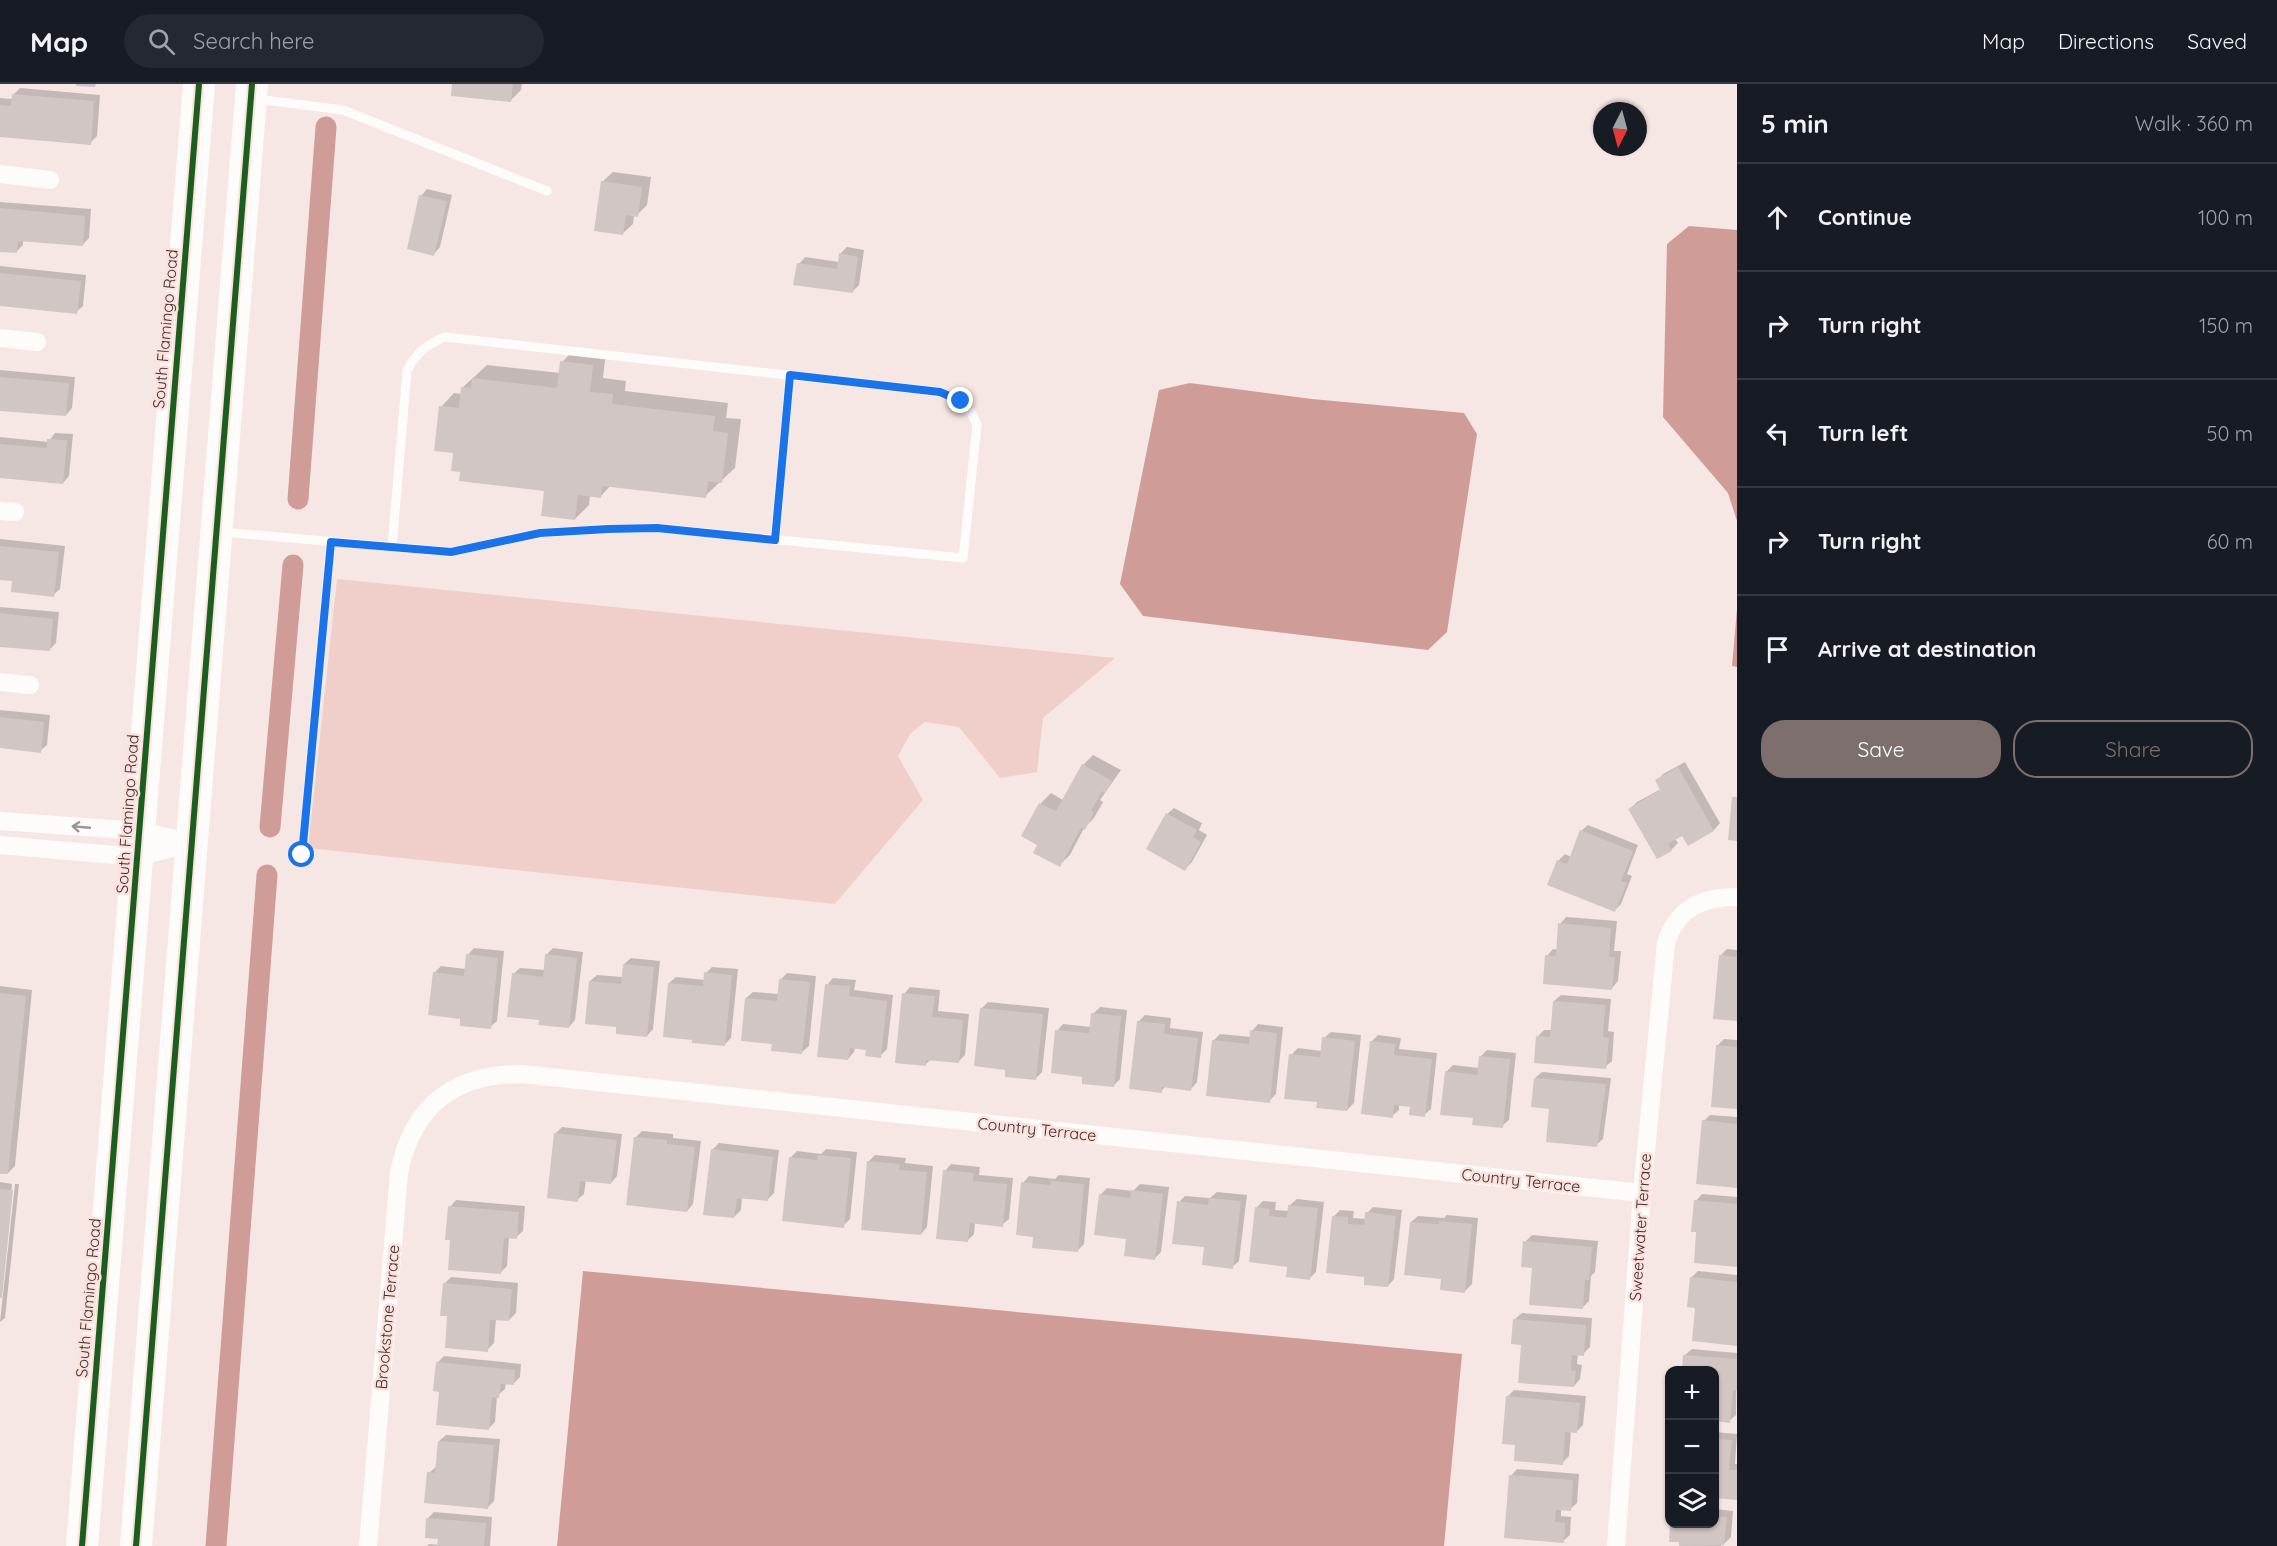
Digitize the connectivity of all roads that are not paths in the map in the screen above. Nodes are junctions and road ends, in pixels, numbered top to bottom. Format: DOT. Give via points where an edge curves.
graph roads {
  1 [pos="199,84"];
  2 [pos="252,91"];
  3 [pos="0,174"];
  4 [pos="50,180"];
  5 [pos="547,191"];
  6 [pos="0,338"];
  7 [pos="37,342"];
  8 [pos="790,375"];
  9 [pos="217,531"];
  10 [pos="775,540"];
  11 [pos="331,542"];
  12 [pos="392,548"];
  13 [pos="0,682"];
  14 [pos="30,685"];
  15 [pos="0,821"];
  16 [pos="192,843"];
  17 [pos="138,844"];
  18 [pos="0,845"];
  19 [pos="302,855"];
  20 [pos="1737,897"];
  21 [pos="439,1100"];
  22 [pos="1642,1193"];
  23 [pos="82,1546"];
  24 [pos="136,1546"];
  25 [pos="368,1546"];
  26 [pos="1616,1546"];
  1 -- 17 [label="highway, South Flamingo Road"];
  2 -- 5 [label="lane" via="343,110"];
  2 -- 9 [label="highway"];
  3 -- 4 [label="street"];
  6 -- 7 [label="street"];
  8 -- 10 [label="lane"];
  8 -- 10 [label="lane" via="940,392 972,410 977,425 963,558"];
  8 -- 12 [label="lane" via="445,337 428,344 415,355 407,370"];
  9 -- 11 [label="lane"];
  9 -- 16 [label="highway"];
  10 -- 12 [label="lane" via="657,528 608,529 540,533 451,552"];
  11 -- 12 [label="lane"];
  11 -- 19 [label="lane"];
  13 -- 14 [label="street"];
  17 -- 15 [label="street, one-way"];
  16 -- 17 [label="street"];
  16 -- 17 [label="street"];
  16 -- 24 [label="highway"];
  17 -- 18 [label="street"];
  17 -- 23 [label="highway, South Flamingo Road"];
  20 -- 22 [label="street, Sweetwater Terrace" via="1702,901 1683,914 1666,943"];
  21 -- 22 [label="street, Country Terrace" via="468,1081 522,1074"];
  21 -- 25 [label="street, Brookstone Terrace" via="427,1110 409,1138 399,1173"];
  22 -- 26 [label="street, Sweetwater Terrace"];
}
